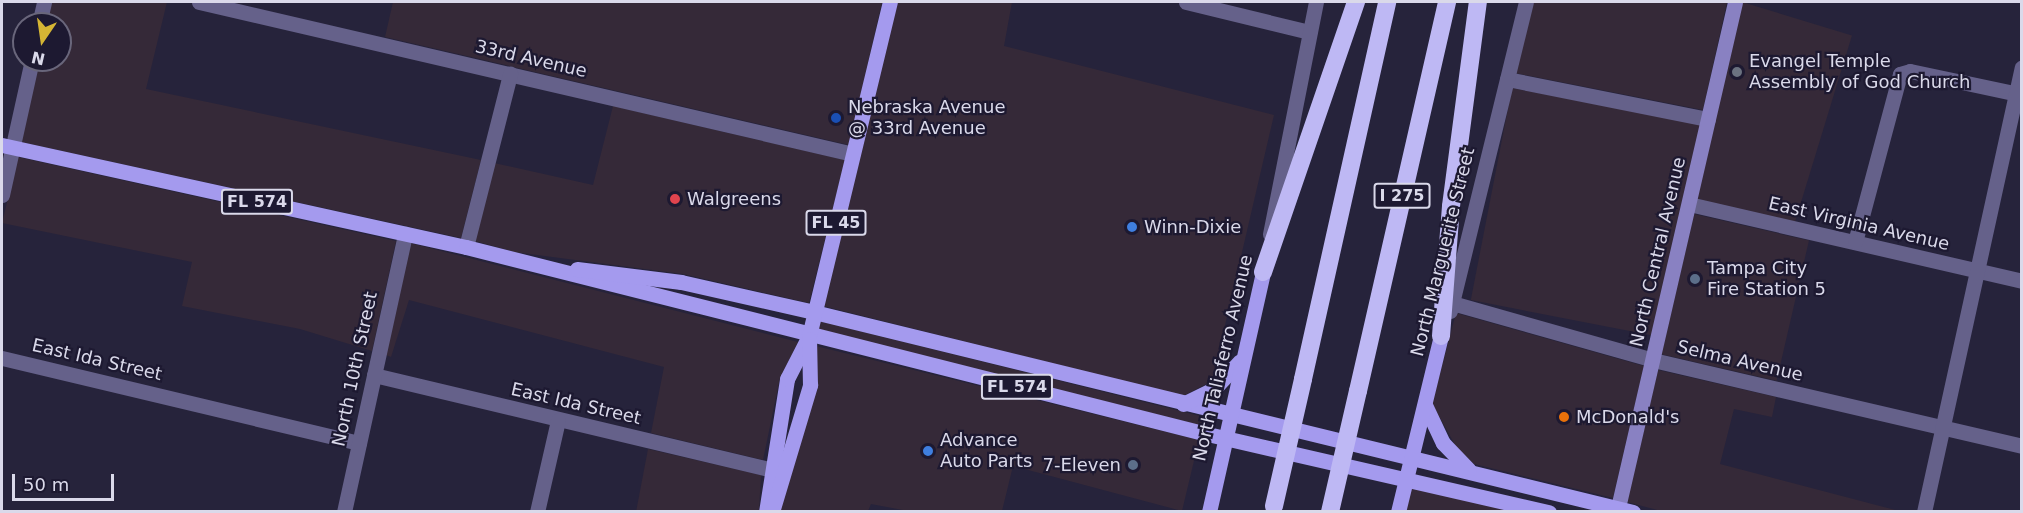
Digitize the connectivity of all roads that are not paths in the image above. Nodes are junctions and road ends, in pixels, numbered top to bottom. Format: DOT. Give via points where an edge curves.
graph roads {
  1 [pos="199,2"];
  2 [pos="890,2"];
  3 [pos="1186,2"];
  4 [pos="1316,2"];
  5 [pos="1356,2"];
  6 [pos="1387,2"];
  7 [pos="1447,2"];
  8 [pos="1478,2"];
  9 [pos="1526,2"];
  10 [pos="1735,2"];
  11 [pos="1309,32"];
  12 [pos="2022,68"];
  13 [pos="29,72"];
  14 [pos="510,74"];
  15 [pos="1507,79"];
  16 [pos="2018,94"];
  17 [pos="1708,119"];
  18 [pos="7,146"];
  19 [pos="853,154"];
  20 [pos="2,195"];
  21 [pos="1689,204"];
  22 [pos="405,234"];
  23 [pos="1856,242"];
  24 [pos="466,247"];
  25 [pos="512,260"];
  26 [pos="1977,271"];
  27 [pos="1263,272"];
  28 [pos="2022,281"];
  29 [pos="1452,303"];
  30 [pos="814,312"];
  31 [pos="809,336"];
  32 [pos="1442,336"];
  33 [pos="2,358"];
  34 [pos="1242,358"];
  35 [pos="1653,360"];
  36 [pos="374,375"];
  37 [pos="1183,404"];
  38 [pos="1425,405"];
  39 [pos="1230,415"];
  40 [pos="558,420"];
  41 [pos="1943,427"];
  42 [pos="1225,438"];
  43 [pos="359,443"];
  44 [pos="2022,446"];
  45 [pos="1412,457"];
  46 [pos="769,469"];
  47 [pos="1471,472"];
  48 [pos="1406,476"];
  49 [pos="1273,508"];
  50 [pos="1623,510"];
  51 [pos="344,512"];
  52 [pos="537,512"];
  53 [pos="766,512"];
  54 [pos="772,512"];
  55 [pos="1209,512"];
  56 [pos="1330,512"];
  57 [pos="1398,512"];
  58 [pos="1549,512"];
  59 [pos="1924,512"];
  1 -- 14 [label="street, 33rd Avenue"];
  2 -- 19 [label="main road, FL 45"];
  3 -- 11 [label="street"];
  4 -- 11 [label="street, North Taliaferro Avenue"];
  5 -- 27 [label="highway"];
  6 -- 49 [label="highway, I 275, bridge"];
  7 -- 56 [label="highway, I 275, bridge"];
  8 -- 32 [label="highway" via="1451,206"];
  9 -- 15 [label="street, North Marguerite Street"];
  10 -- 17 [label="street, North Central Avenue"];
  11 -- 27 [label="street, North Taliaferro Avenue"];
  12 -- 16 [label="street"];
  13 -- 18 [label="street"];
  14 -- 19 [label="street, 33rd Avenue"];
  14 -- 24 [label="street"];
  15 -- 17 [label="street"];
  15 -- 29 [label="street, North Marguerite Street"];
  16 -- 23 [label="street" via="1910,71 1900,74"];
  16 -- 26 [label="street"];
  17 -- 21 [label="street, North Central Avenue"];
  18 -- 20 [label="street"];
  18 -- 22 [label="main road, FL 574"];
  19 -- 30 [label="main road, FL 45"];
  21 -- 23 [label="street, East Virginia Avenue"];
  21 -- 35 [label="street, North Central Avenue"];
  22 -- 24 [label="main road, FL 574"];
  22 -- 36 [label="street, North 10th Street"];
  23 -- 26 [label="street, East Virginia Avenue"];
  24 -- 25 [label="main road, FL 574"];
  25 -- 30 [label="main road, FL 574" via="681,282"];
  25 -- 31 [label="main road, FL 574"];
  26 -- 28 [label="street, East Virginia Avenue"];
  26 -- 41 [label="street"];
  27 -- 34 [label="main road, North Taliaferro Avenue"];
  29 -- 32 [label="street, North Marguerite Street"];
  29 -- 35 [label="street, Selma Avenue"];
  30 -- 31 [label="main road, FL 45"];
  30 -- 37 [label="main road, FL 574"];
  31 -- 42 [label="main road, FL 574"];
  31 -- 46 [label="main road, FL 45" via="787,380"];
  31 -- 54 [label="main road, FL 45" via="810,385"];
  32 -- 38 [label="main road, North Marguerite Street"];
  33 -- 43 [label="street, East Ida Street"];
  34 -- 37 [label="main road" via="1214,389"];
  34 -- 39 [label="main road, North Taliaferro Avenue"];
  35 -- 41 [label="street, Selma Avenue"];
  35 -- 50 [label="street, North Central Avenue"];
  36 -- 40 [label="street, East Ida Street"];
  36 -- 43 [label="street, North 10th Street"];
  37 -- 39 [label="main road, FL 574"];
  38 -- 45 [label="main road, North Marguerite Street"];
  38 -- 47 [label="main road" via="1443,443"];
  39 -- 42 [label="main road, North Taliaferro Avenue"];
  39 -- 45 [label="main road, FL 574"];
  40 -- 46 [label="street, East Ida Street"];
  40 -- 52 [label="street"];
  41 -- 44 [label="street, Selma Avenue"];
  41 -- 59 [label="street"];
  42 -- 48 [label="main road, FL 574"];
  42 -- 55 [label="main road, North Taliaferro Avenue"];
  43 -- 51 [label="street, North 10th Street"];
  45 -- 47 [label="main road, FL 574"];
  45 -- 48 [label="main road, North Marguerite Street"];
  46 -- 53 [label="main road, FL 45"];
  47 -- 50 [label="main road, FL 574"];
  48 -- 57 [label="main road, North Marguerite Street"];
  48 -- 58 [label="main road, FL 574"];
}
